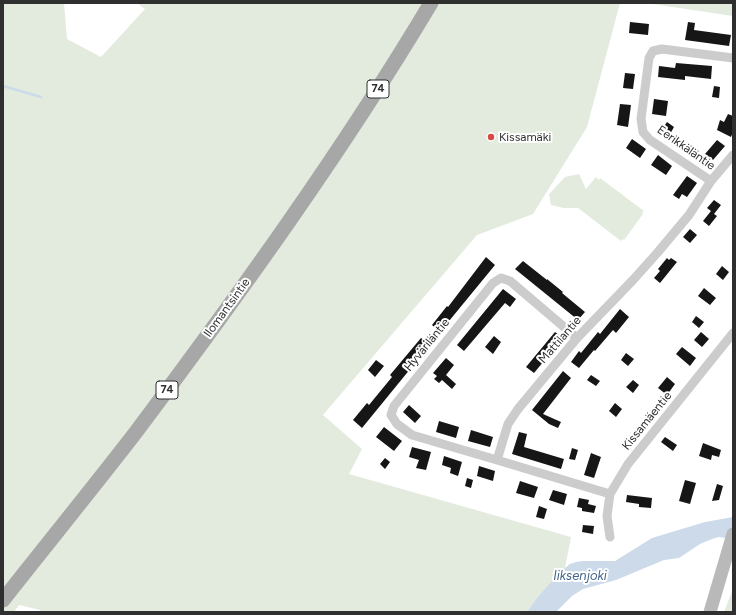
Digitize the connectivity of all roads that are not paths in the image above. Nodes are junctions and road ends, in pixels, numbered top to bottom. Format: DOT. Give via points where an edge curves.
graph roads {
  1 [pos="431,3"];
  2 [pos="733,58"];
  3 [pos="733,155"];
  4 [pos="711,181"];
  5 [pos="733,333"];
  6 [pos="577,338"];
  7 [pos="497,460"];
  8 [pos="610,494"];
  9 [pos="610,537"];
  10 [pos="732,538"];
  11 [pos="3,600"];
  12 [pos="710,612"];
  1 -- 11 [label="main road, Ilomantsintie / 74" via="393,66 256,268 135,432"];
  2 -- 4 [label="street, Eerikkäläntie" via="662,49 653,51 648,58 641,119 643,132 650,140"];
  3 -- 4 [label="street, Mattilantie"];
  4 -- 6 [label="street, Mattilantie" via="689,214 638,274"];
  5 -- 8 [label="street, Kissamäentie" via="628,464"];
  6 -- 7 [label="street, Mattilantie" via="508,424"];
  6 -- 7 [label="street, Hyväriläntie" via="510,281 501,278 492,283 394,406 391,415 397,424 412,435"];
  7 -- 8 [label="street"];
  8 -- 9 [label="street, Kissamäentie" via="607,516"];
  10 -- 12 [label="street"];
}
